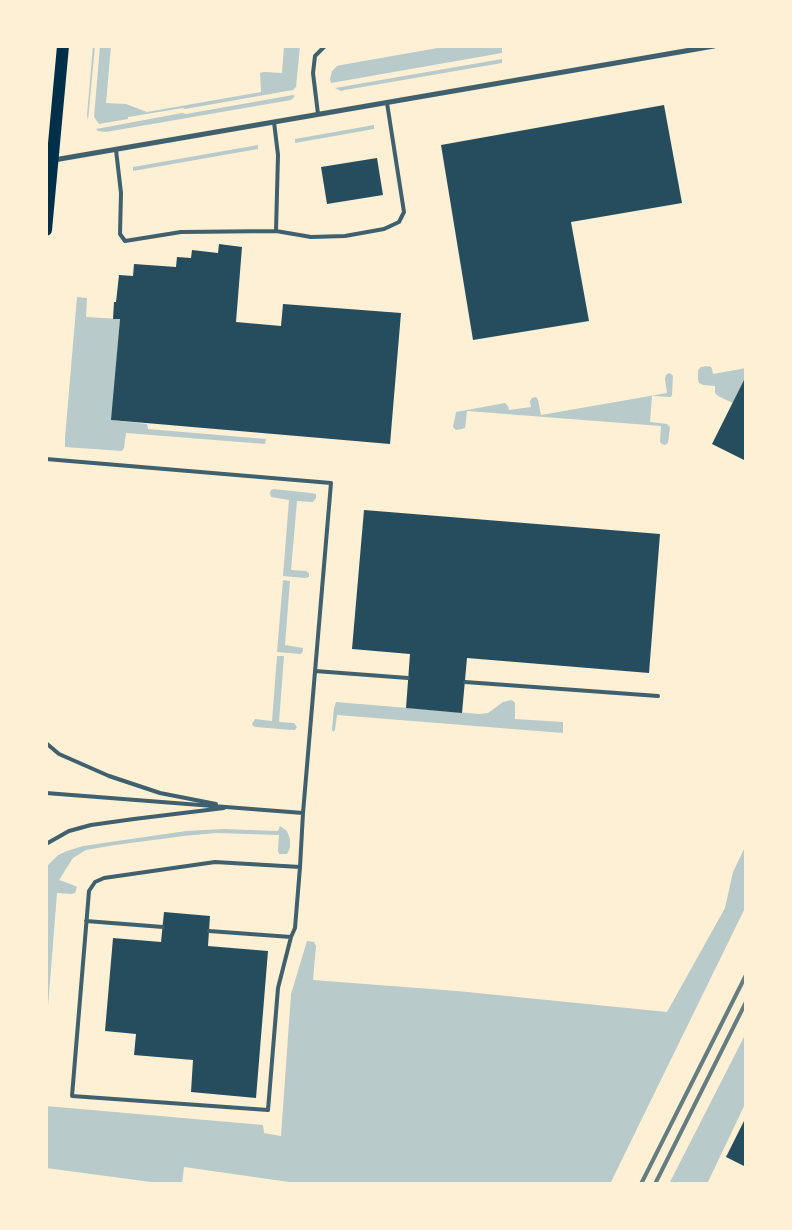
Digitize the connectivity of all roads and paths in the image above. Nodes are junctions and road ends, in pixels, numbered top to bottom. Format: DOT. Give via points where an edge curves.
graph roads {
  1 [pos="64,46"];
  2 [pos="325,46"];
  3 [pos="714,46"];
  4 [pos="387,103"];
  5 [pos="318,114"];
  6 [pos="274,122"];
  7 [pos="116,150"];
  8 [pos="49,161"];
  9 [pos="46,230"];
  10 [pos="276,231"];
  11 [pos="46,459"];
  12 [pos="315,671"];
  13 [pos="408,678"];
  14 [pos="465,682"];
  15 [pos="658,696"];
  16 [pos="46,743"];
  17 [pos="46,793"];
  18 [pos="233,807"];
  19 [pos="303,813"];
  20 [pos="46,844"];
  21 [pos="300,867"];
  22 [pos="86,921"];
  23 [pos="163,927"];
  24 [pos="209,931"];
  25 [pos="291,937"];
  1 -- 8 [label="main road"];
  2 -- 5 [label="lane" via="315,56 312,73"];
  3 -- 4 [label="street"];
  4 -- 5 [label="street"];
  4 -- 10 [label="lane" via="404,212 399,222 384,229 346,236 311,237"];
  5 -- 6 [label="street"];
  6 -- 7 [label="street"];
  6 -- 10 [label="lane" via="278,155"];
  7 -- 8 [label="street"];
  7 -- 10 [label="lane" via="121,193 120,234 125,241 181,232"];
  8 -- 9 [label="main road"];
  11 -- 12 [label="lane" via="331,483"];
  12 -- 13 [label="lane"];
  12 -- 19 [label="lane"];
  14 -- 15 [label="lane"];
  16 -- 18 [label="lane" via="59,754 109,776 160,793"];
  17 -- 18 [label="lane"];
  18 -- 19 [label="lane"];
  18 -- 20 [label="lane" via="91,825 69,831"];
  19 -- 21 [label="lane"];
  21 -- 22 [label="lane" via="215,862 104,878 95,882 89,891"];
  21 -- 25 [label="lane" via="295,928"];
  22 -- 23 [label="lane"];
  22 -- 25 [label="lane" via="72,1096 268,1110 278,988"];
  24 -- 25 [label="lane"];
}
